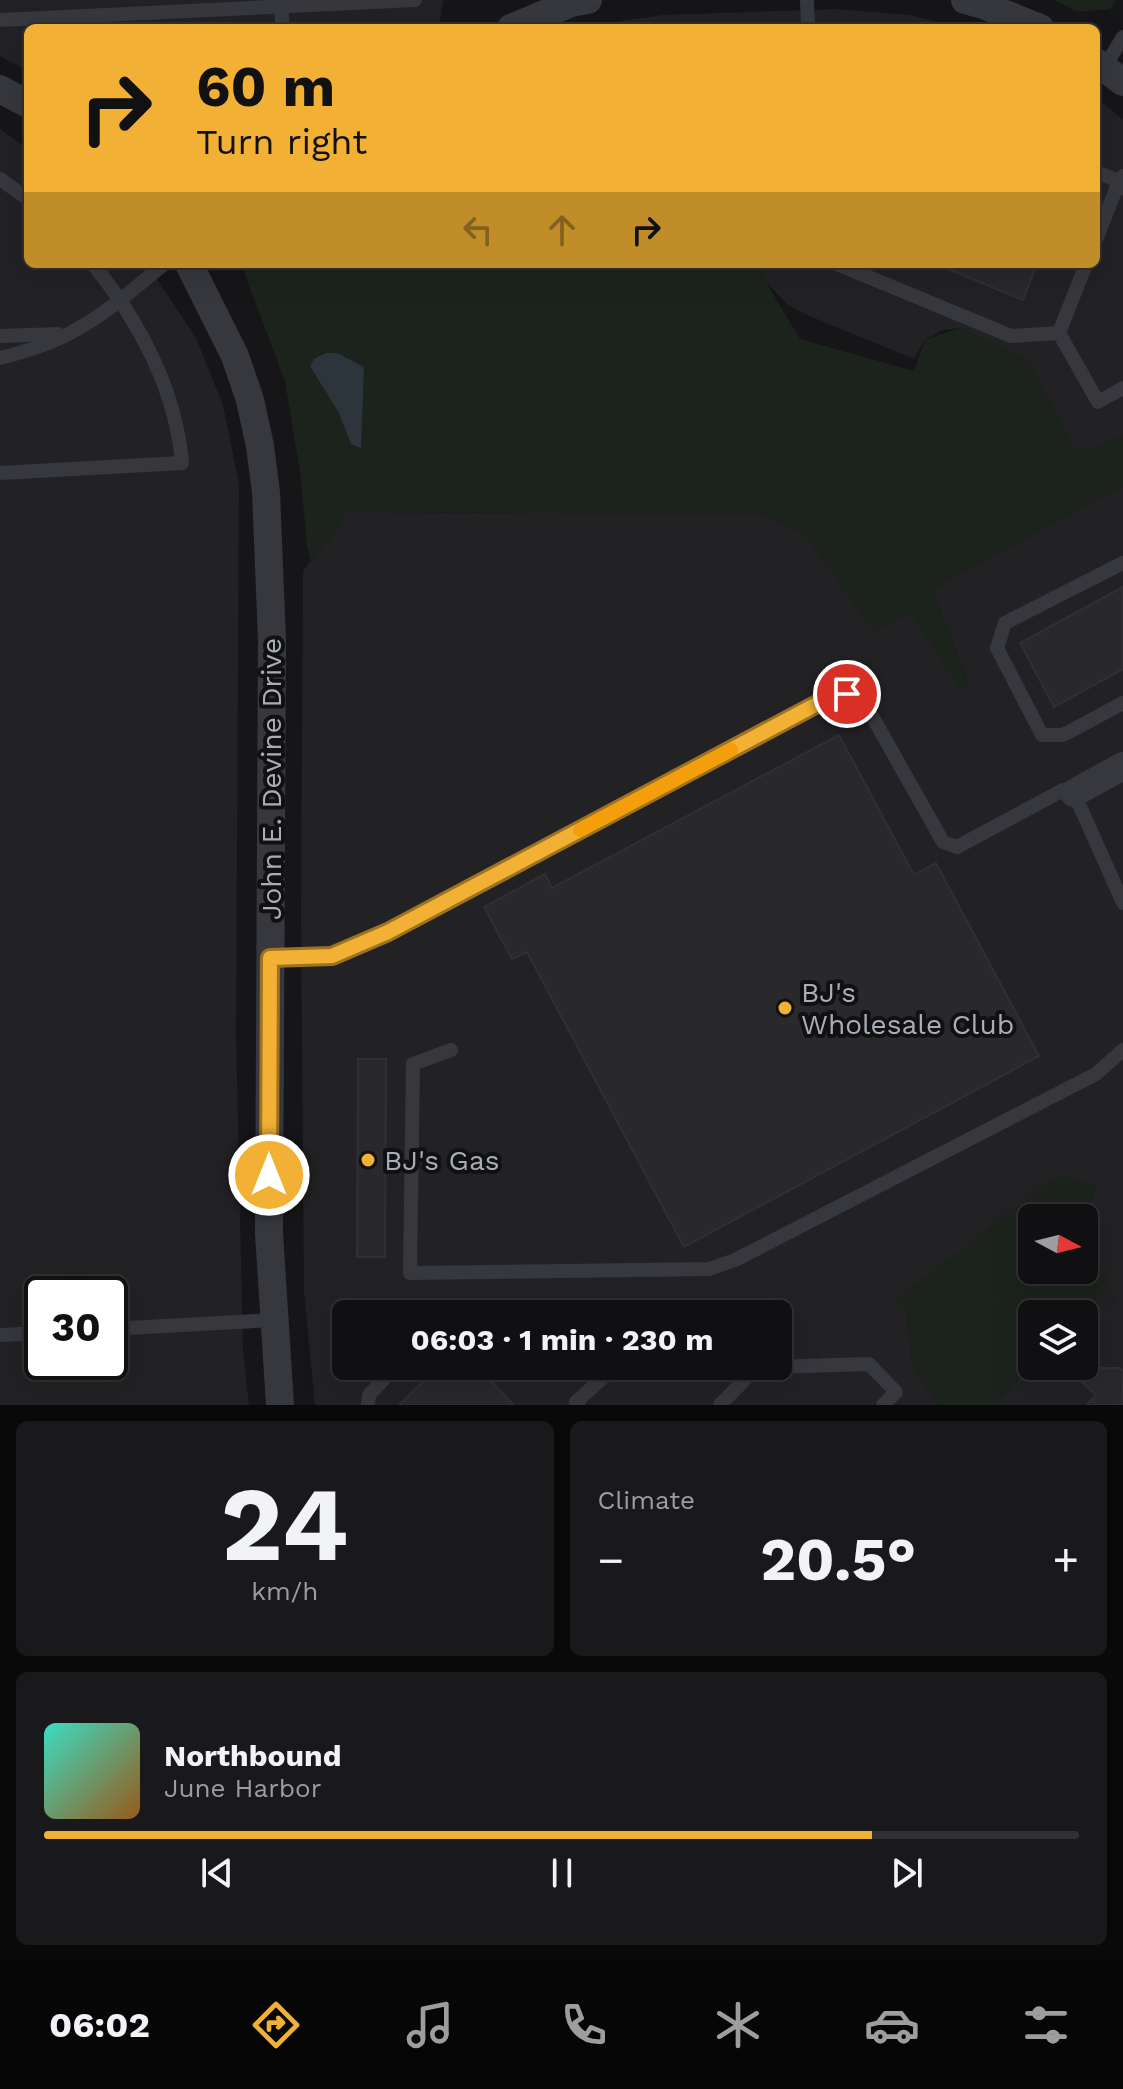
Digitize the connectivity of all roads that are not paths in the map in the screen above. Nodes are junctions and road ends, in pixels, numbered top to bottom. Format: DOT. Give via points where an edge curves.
graph roads {
  1 [pos="415,0"];
  2 [pos="588,0"];
  3 [pos="807,0"];
  4 [pos="965,0"];
  5 [pos="282,6"];
  6 [pos="0,20"];
  7 [pos="282,24"];
  8 [pos="521,24"];
  9 [pos="808,24"];
  10 [pos="1030,24"];
  11 [pos="1123,37"];
  12 [pos="1108,70"];
  13 [pos="0,89"];
  14 [pos="24,102"];
  15 [pos="1100,174"];
  16 [pos="0,179"];
  17 [pos="1122,182"];
  18 [pos="24,196"];
  19 [pos="1100,231"];
  20 [pos="96,268"];
  21 [pos="159,268"];
  22 [pos="191,268"];
  23 [pos="847,268"];
  24 [pos="1084,268"];
  25 [pos="120,301"];
  26 [pos="71,333"];
  27 [pos="1059,333"];
  28 [pos="0,336"];
  29 [pos="0,358"];
  30 [pos="1123,388"];
  31 [pos="0,473"];
  32 [pos="1123,563"];
  33 [pos="1123,703"];
  34 [pos="1123,766"];
  35 [pos="1074,793"];
  36 [pos="1123,903"];
  37 [pos="270,958"];
  38 [pos="451,1050"];
  39 [pos="1123,1050"];
  40 [pos="274,1320"];
  41 [pos="128,1328"];
  42 [pos="24,1334"];
  43 [pos="0,1335"];
  44 [pos="792,1365"];
  45 [pos="383,1380"];
  46 [pos="600,1380"];
  47 [pos="744,1380"];
  48 [pos="280,1405"];
  49 [pos="368,1405"];
  50 [pos="579,1405"];
  51 [pos="720,1405"];
  52 [pos="883,1405"];
  1 -- 5 [label="lane"];
  2 -- 8 [label="street"];
  3 -- 9 [label="lane"];
  4 -- 10 [label="street"];
  5 -- 6 [label="lane"];
  5 -- 7 [label="lane"];
  11 -- 12 [label="lane"];
  13 -- 14 [label="street"];
  15 -- 17 [label="lane"];
  16 -- 18 [label="lane"];
  17 -- 19 [label="lane"];
  20 -- 25 [label="lane"];
  21 -- 25 [label="lane"];
  22 -- 37 [label="street, John E. Devine Drive" via="235,356 250,400 266,492 272,640"];
  23 -- 27 [label="lane" via="1011,336"];
  24 -- 27 [label="lane"];
  25 -- 26 [label="lane"];
  25 -- 31 [label="lane" via="168,394 182,463"];
  26 -- 28 [label="lane"];
  26 -- 29 [label="lane"];
  27 -- 30 [label="lane" via="1098,402"];
  32 -- 33 [label="lane" via="1005,623 997,648 1042,735 1063,735"];
  34 -- 35 [label="street"];
  35 -- 36 [label="lane"];
  35 -- 37 [label="lane" via="1063,790 957,847 943,842 863,700 832,696 388,932 332,956"];
  37 -- 40 [label="street, John E. Devine Drive"];
  38 -- 39 [label="lane" via="413,1064 410,1273 709,1269 1096,1074"];
  40 -- 41 [label="lane"];
  40 -- 48 [label="street, John E. Devine Drive"];
  42 -- 43 [label="lane"];
  44 -- 52 [label="lane" via="869,1364 896,1392"];
  45 -- 49 [label="lane" via="369,1395"];
  46 -- 50 [label="lane" via="576,1402"];
  47 -- 51 [label="lane"];
}
